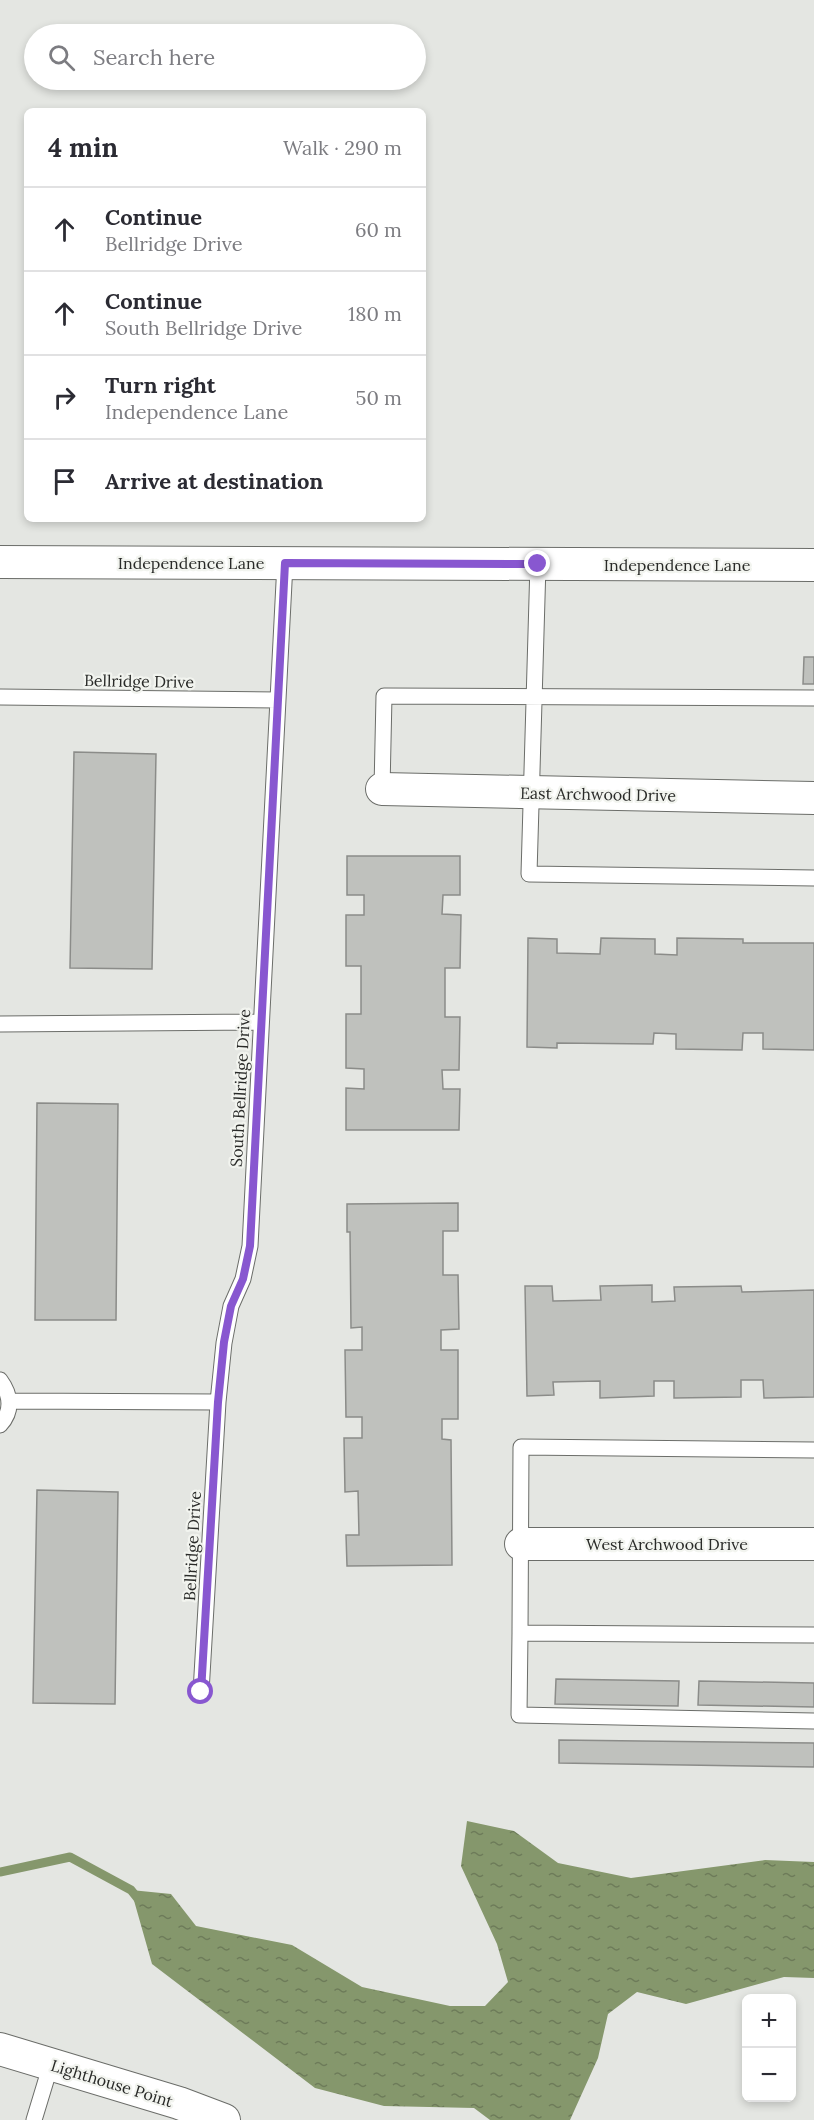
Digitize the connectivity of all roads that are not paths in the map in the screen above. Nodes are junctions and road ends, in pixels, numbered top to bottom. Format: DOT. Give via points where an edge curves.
graph roads {
  1 [pos="0,562"];
  2 [pos="285,563"];
  3 [pos="538,564"];
  4 [pos="814,565"];
  5 [pos="535,696"];
  6 [pos="0,697"];
  7 [pos="814,698"];
  8 [pos="278,700"];
  9 [pos="382,789"];
  10 [pos="531,792"];
  11 [pos="814,798"];
  12 [pos="814,878"];
  13 [pos="260,1022"];
  14 [pos="0,1024"];
  15 [pos="0,1380"];
  16 [pos="10,1401"];
  17 [pos="218,1402"];
  18 [pos="0,1425"];
  19 [pos="814,1450"];
  20 [pos="521,1544"];
  21 [pos="814,1544"];
  22 [pos="520,1633"];
  23 [pos="814,1635"];
  24 [pos="201,1692"];
  25 [pos="814,1721"];
  26 [pos="0,2049"];
  27 [pos="51,2064"];
  28 [pos="34,2120"];
  29 [pos="224,2120"];
  1 -- 2 [label="street, Independence Lane"];
  2 -- 3 [label="street, Independence Lane"];
  2 -- 8 [label="lane, South Bellridge Drive"];
  3 -- 4 [label="street, Independence Lane"];
  3 -- 5 [label="lane"];
  5 -- 7 [label="lane"];
  5 -- 9 [label="lane" via="384,696"];
  5 -- 10 [label="lane"];
  6 -- 8 [label="lane, Bellridge Drive"];
  8 -- 13 [label="lane, South Bellridge Drive"];
  9 -- 10 [label="street, East Archwood Drive"];
  10 -- 11 [label="street, East Archwood Drive"];
  10 -- 12 [label="lane" via="529,874"];
  13 -- 14 [label="lane"];
  13 -- 17 [label="lane, South Bellridge Drive" via="250,1246 243,1279 231,1306"];
  15 -- 16 [label="lane"];
  16 -- 17 [label="lane"];
  16 -- 18 [label="lane" via="8,1414"];
  17 -- 24 [label="lane, Bellridge Drive"];
  19 -- 20 [label="lane" via="521,1447"];
  20 -- 21 [label="street, West Archwood Drive"];
  20 -- 22 [label="lane"];
  22 -- 23 [label="lane"];
  22 -- 25 [label="lane" via="519,1715"];
  26 -- 27 [label="street, Lighthouse Point"];
  27 -- 28 [label="lane"];
  27 -- 29 [label="street, Lighthouse Point"];
}
